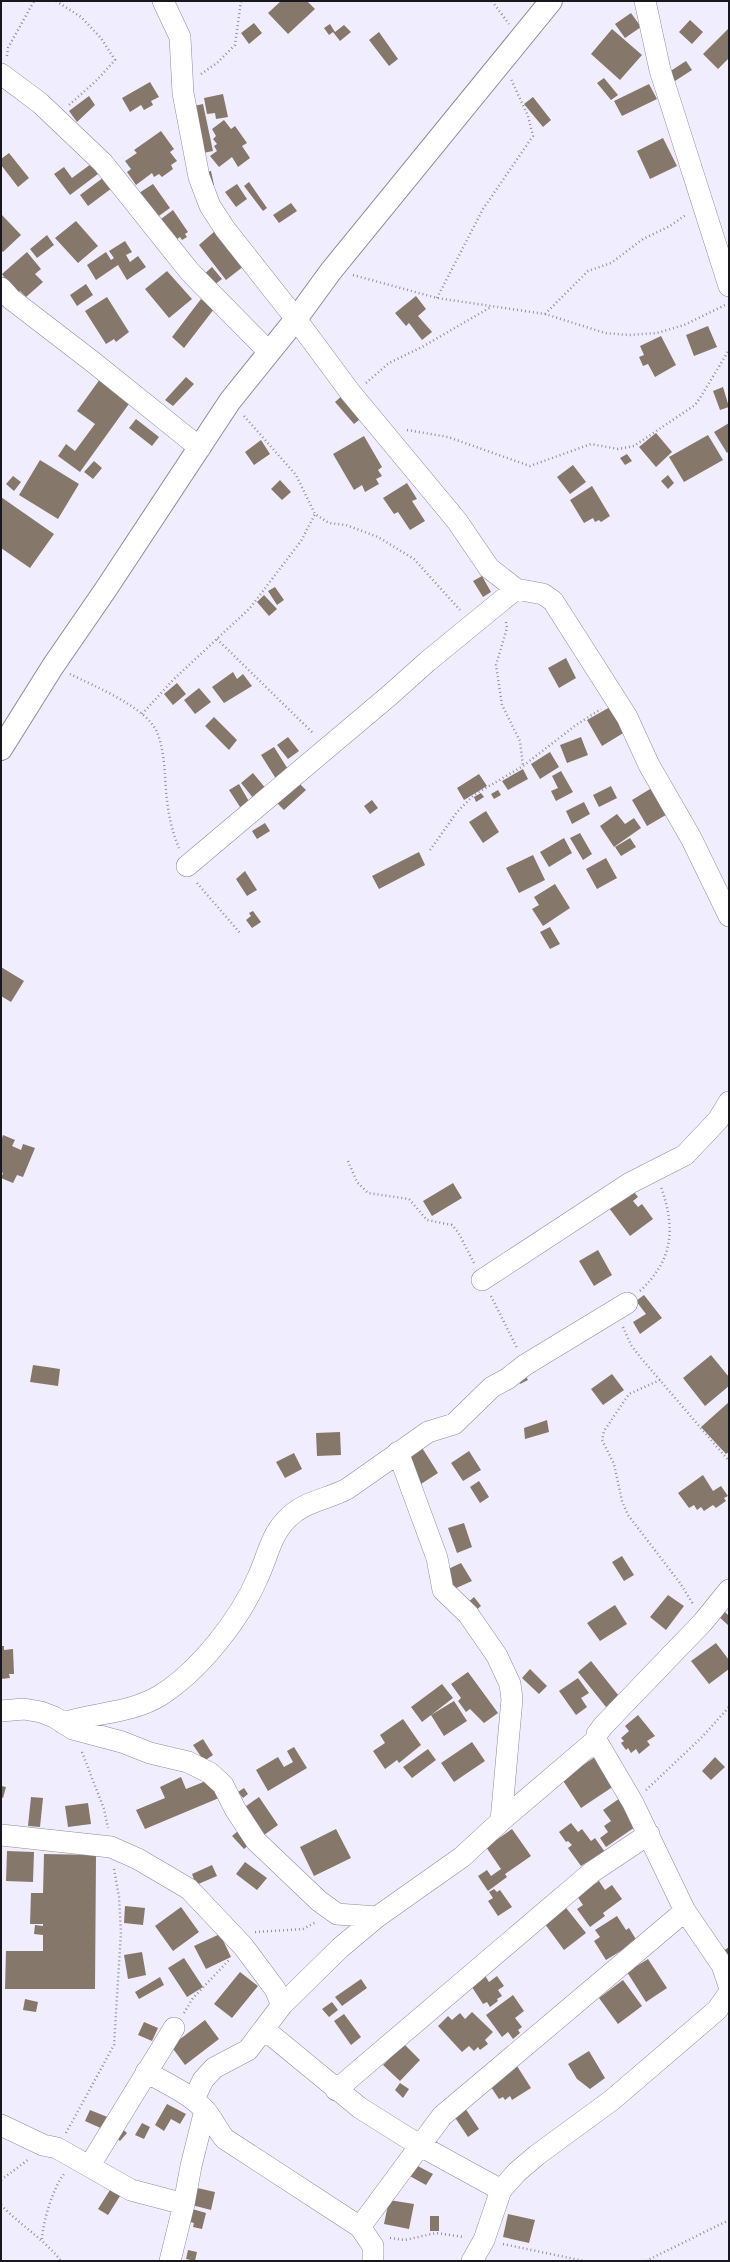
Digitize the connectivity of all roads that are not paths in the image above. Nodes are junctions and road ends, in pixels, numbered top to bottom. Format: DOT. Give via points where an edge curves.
graph roads {
  1 [pos="162,1"];
  2 [pos="551,1"];
  3 [pos="645,1"];
  4 [pos="3,75"];
  5 [pos="729,286"];
  6 [pos="1,288"];
  7 [pos="296,319"];
  8 [pos="268,351"];
  9 [pos="200,448"];
  10 [pos="510,594"];
  11 [pos="1,749"];
  12 [pos="187,866"];
  13 [pos="729,916"];
  14 [pos="729,1102"];
  15 [pos="482,1280"];
  16 [pos="627,1303"];
  17 [pos="398,1452"];
  18 [pos="729,1591"];
  19 [pos="1,1711"];
  20 [pos="68,1726"];
  21 [pos="596,1740"];
  22 [pos="501,1821"];
  23 [pos="648,1834"];
  24 [pos="1,1835"];
  25 [pos="685,1911"];
  26 [pos="377,1917"];
  27 [pos="729,1985"];
  28 [pos="282,2005"];
  29 [pos="174,2028"];
  30 [pos="265,2030"];
  31 [pos="146,2072"];
  32 [pos="336,2090"];
  33 [pos="200,2105"];
  34 [pos="1,2126"];
  35 [pos="419,2145"];
  36 [pos="66,2154"];
  37 [pos="501,2190"];
  38 [pos="184,2204"];
  39 [pos="363,2231"];
  40 [pos="170,2261"];
  41 [pos="373,2261"];
  42 [pos="472,2261"];
  1 -- 7 [label="street" via="180,37 183,93 199,177 210,206"];
  2 -- 7 [label="main road" via="331,271"];
  3 -- 5 [label="street" via="660,70"];
  4 -- 8 [label="street" via="55,117 103,163 190,272"];
  6 -- 9 [label="street" via="11,299"];
  7 -- 8 [label="main road"];
  7 -- 10 [label="street" via="350,392 457,521"];
  8 -- 9 [label="main road" via="230,400"];
  9 -- 11 [label="main road" via="53,666"];
  10 -- 12 [label="street"];
  10 -- 13 [label="street" via="543,594 553,601 627,717 649,765 690,838"];
  14 -- 15 [label="street" via="718,1120 685,1155 630,1183"];
  16 -- 17 [label="street" via="525,1365 483,1394 457,1422 434,1429"];
  17 -- 20 [label="street" via="347,1489 307,1504 286,1519 241,1609 196,1666 174,1686 132,1708 80,1717"];
  17 -- 22 [label="street" via="437,1558 444,1590 480,1630 498,1656 510,1684 512,1698"];
  18 -- 21 [label="street" via="703,1622 603,1726"];
  19 -- 20 [label="street" via="24,1709 41,1712"];
  20 -- 26 [label="street" via="150,1753 188,1762 210,1773 223,1785 256,1841 319,1901 337,1914"];
  21 -- 22 [label="street"];
  21 -- 23 [label="street"];
  22 -- 26 [label="street" via="462,1857"];
  23 -- 25 [label="street"];
  23 -- 32 [label="street" via="592,1872"];
  24 -- 28 [label="street" via="111,1847 138,1859 189,1889 243,1946 275,1989"];
  25 -- 27 [label="street" via="722,1965"];
  25 -- 35 [label="street" via="442,2116"];
  26 -- 28 [label="street" via="340,1948"];
  27 -- 37 [label="street" via="717,2010 697,2028 612,2100 537,2155"];
  28 -- 30 [label="street"];
  29 -- 31 [label="street"];
  30 -- 32 [label="street"];
  30 -- 33 [label="street" via="248,2050 214,2068 203,2080"];
  31 -- 33 [label="street"];
  31 -- 36 [label="street"];
  32 -- 35 [label="street"];
  33 -- 38 [label="street"];
  33 -- 39 [label="street" via="225,2139"];
  34 -- 36 [label="street"];
  35 -- 37 [label="street"];
  35 -- 39 [label="street"];
  36 -- 38 [label="street" via="131,2190"];
  37 -- 42 [label="street" via="484,2240"];
  38 -- 40 [label="street"];
  39 -- 41 [label="street" via="373,2246"];
}
